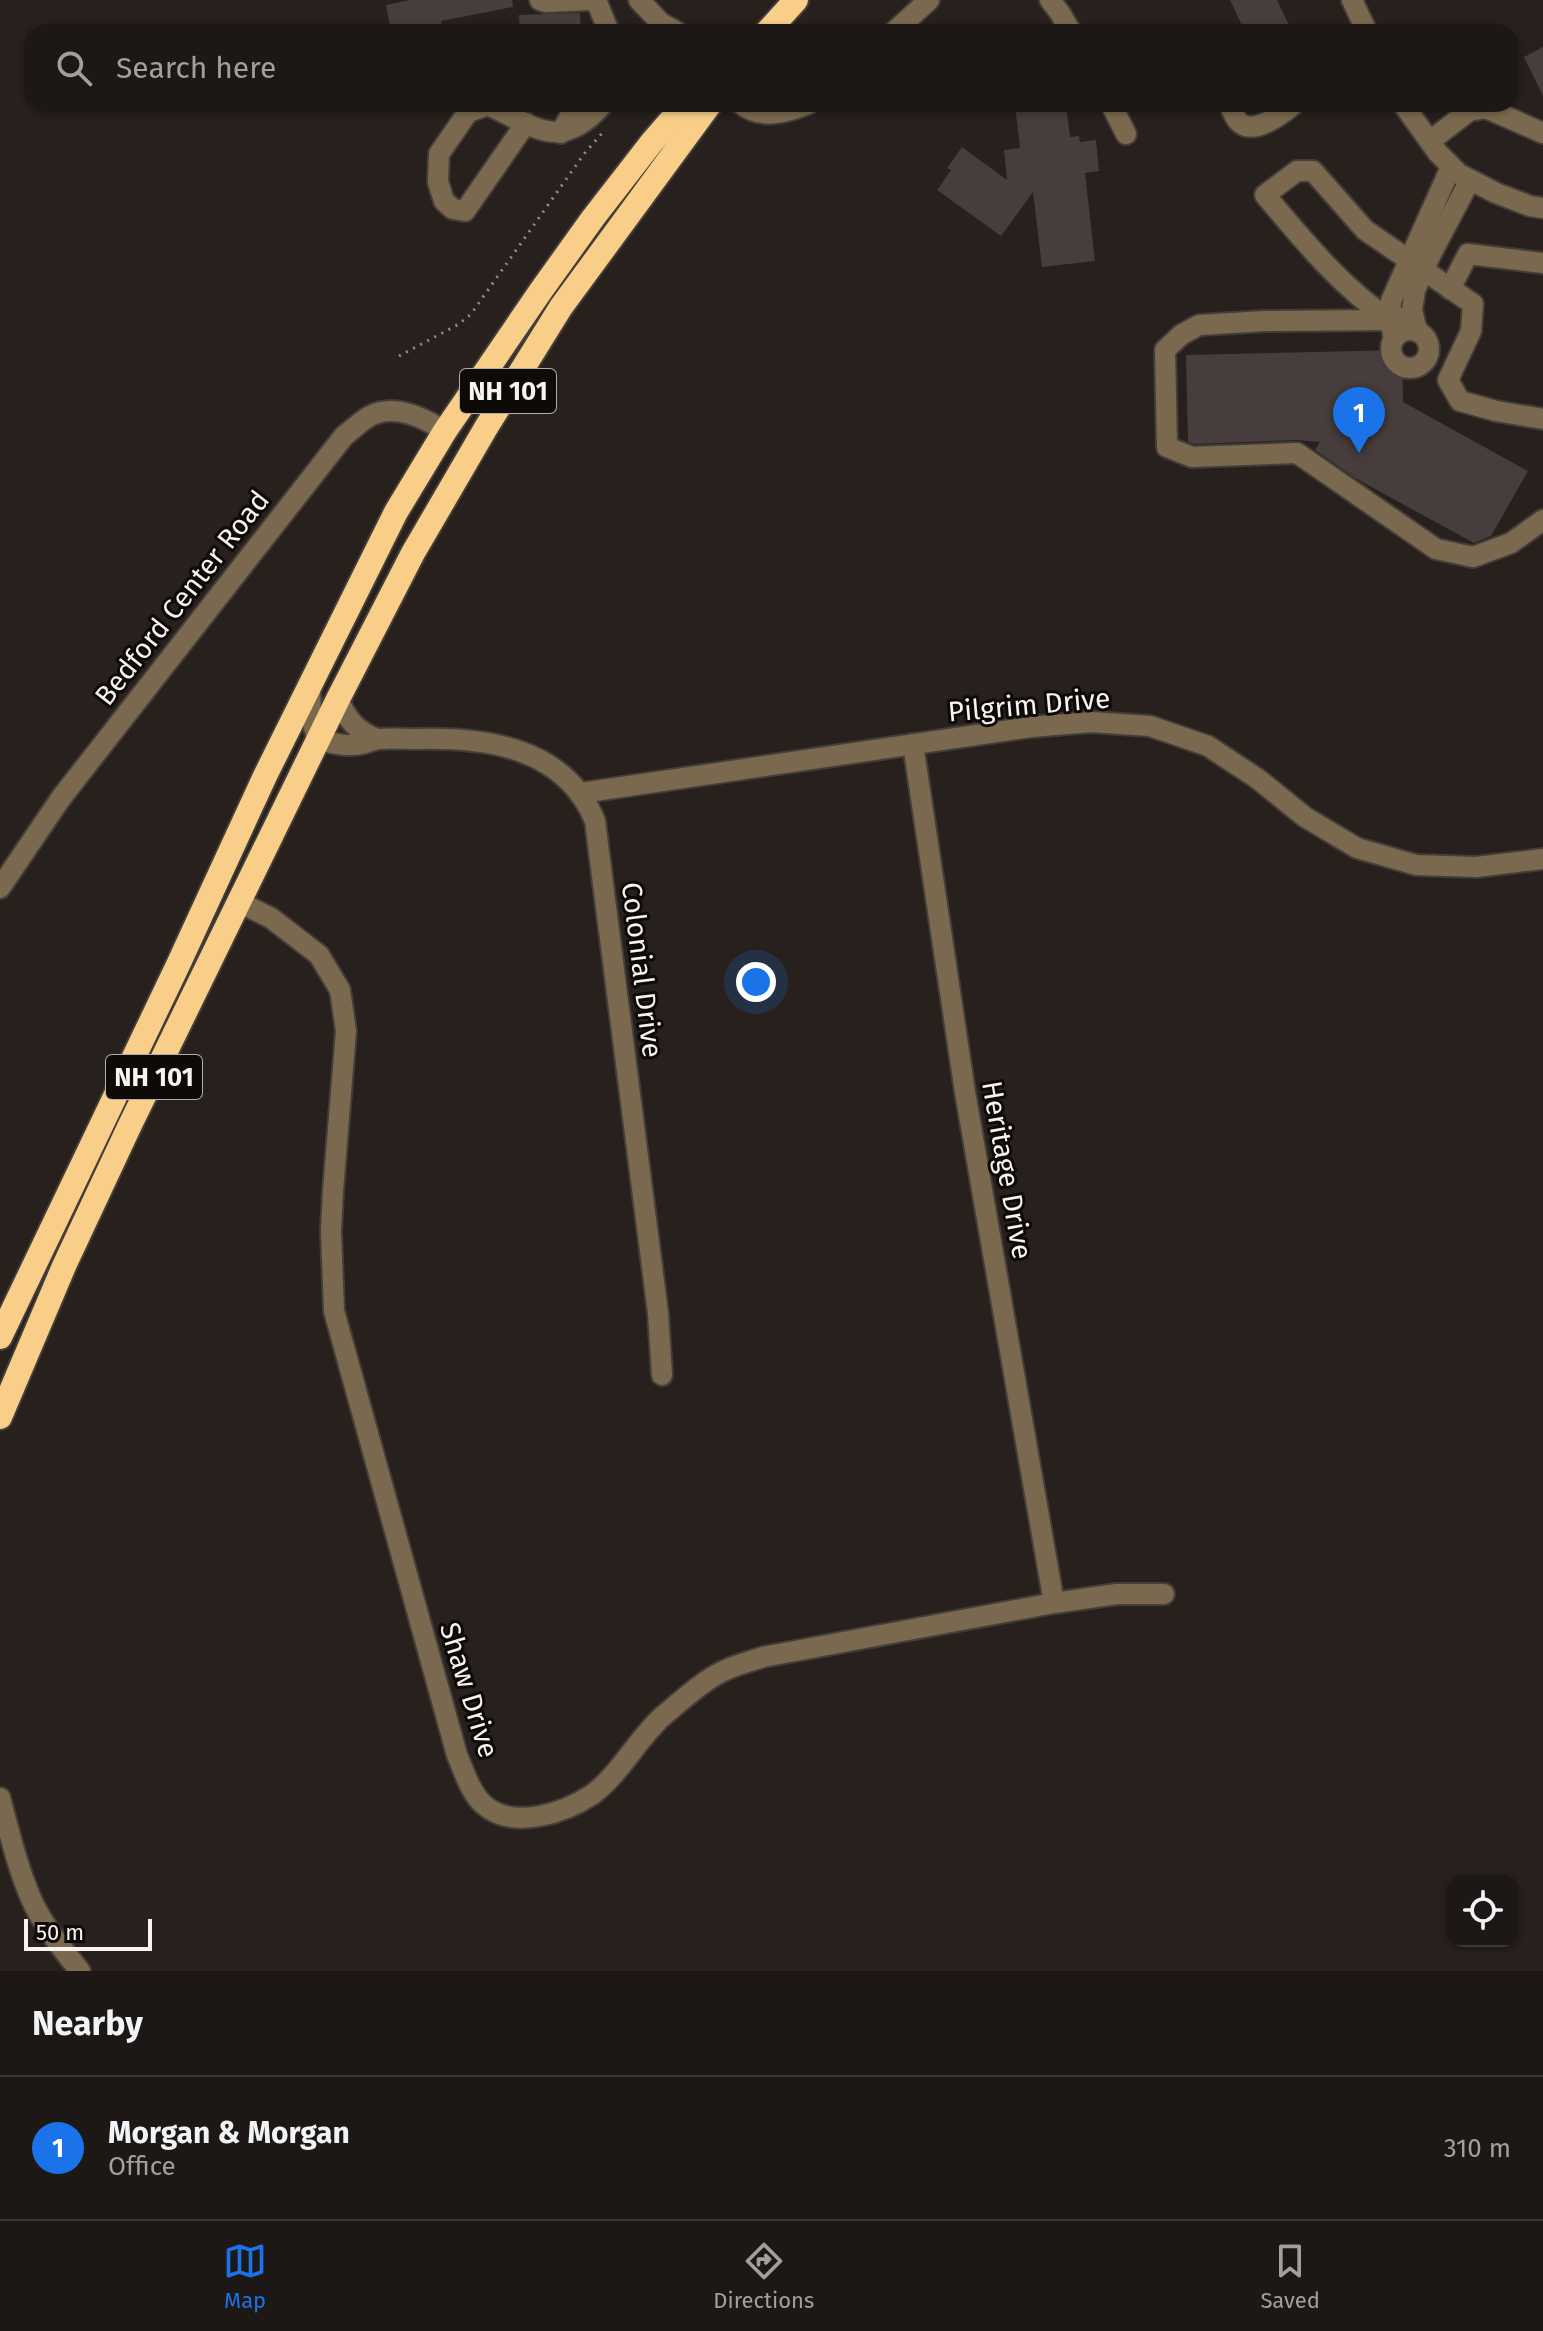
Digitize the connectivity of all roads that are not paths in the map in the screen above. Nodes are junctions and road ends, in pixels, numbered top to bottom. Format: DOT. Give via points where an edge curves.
graph roads {
  1 [pos="540,0"];
  2 [pos="570,0"];
  3 [pos="589,0"];
  4 [pos="596,0"];
  5 [pos="639,0"];
  6 [pos="796,0"];
  7 [pos="929,0"];
  8 [pos="1050,0"];
  9 [pos="1352,0"];
  10 [pos="606,24"];
  11 [pos="663,24"];
  12 [pos="774,24"];
  13 [pos="903,24"];
  14 [pos="1066,24"];
  15 [pos="1363,24"];
  16 [pos="468,112"];
  17 [pos="503,112"];
  18 [pos="572,112"];
  19 [pos="596,112"];
  20 [pos="678,112"];
  21 [pos="704,112"];
  22 [pos="756,112"];
  23 [pos="776,112"];
  24 [pos="1115,112"];
  25 [pos="1233,112"];
  26 [pos="1280,112"];
  27 [pos="1409,112"];
  28 [pos="1468,112"];
  29 [pos="1495,112"];
  30 [pos="526,123"];
  31 [pos="561,133"];
  32 [pos="1543,133"];
  33 [pos="1126,134"];
  34 [pos="1430,141"];
  35 [pos="1451,167"];
  36 [pos="1470,180"];
  37 [pos="1543,208"];
  38 [pos="1543,263"];
  39 [pos="1416,266"];
  40 [pos="1450,289"];
  41 [pos="1415,323"];
  42 [pos="1392,329"];
  43 [pos="1543,419"];
  44 [pos="445,431"];
  45 [pos="1543,520"];
  46 [pos="310,684"];
  47 [pos="338,699"];
  48 [pos="377,739"];
  49 [pos="318,740"];
  50 [pos="913,744"];
  51 [pos="581,793"];
  52 [pos="1543,859"];
  53 [pos="0,888"];
  54 [pos="239,902"];
  55 [pos="0,1337"];
  56 [pos="662,1375"];
  57 [pos="0,1417"];
  58 [pos="1164,1594"];
  59 [pos="1054,1603"];
  60 [pos="0,1798"];
  61 [pos="80,1971"];
  1 -- 2 [label="street"];
  2 -- 3 [label="street"];
  4 -- 10 [label="street"];
  5 -- 11 [label="street"];
  6 -- 12 [label="highway"];
  7 -- 13 [label="street"];
  8 -- 14 [label="street"];
  9 -- 15 [label="street"];
  16 -- 30 [label="street" via="439,154 438,182 453,209 465,211"];
  17 -- 30 [label="street"];
  18 -- 31 [label="street"];
  19 -- 31 [label="street"];
  20 -- 44 [label="highway, NH 101" via="593,218"];
  21 -- 47 [label="highway, NH 101" via="532,351 413,553"];
  22 -- 23 [label="street"];
  24 -- 33 [label="street"];
  25 -- 26 [label="street" via="1238,122 1255,127"];
  27 -- 34 [label="street"];
  28 -- 34 [label="street"];
  29 -- 32 [label="street"];
  30 -- 31 [label="street"];
  34 -- 35 [label="street"];
  35 -- 36 [label="street"];
  35 -- 39 [label="street"];
  36 -- 37 [label="street"];
  36 -- 39 [label="street"];
  38 -- 40 [label="street" via="1468,254"];
  39 -- 40 [label="street"];
  39 -- 41 [label="street"];
  39 -- 42 [label="street" via="1391,301"];
  39 -- 42 [label="street" via="1365,230 1313,171 1297,171 1265,195"];
  40 -- 43 [label="street" via="1473,304 1471,331 1448,380 1460,401"];
  41 -- 42 [label="street"];
  41 -- 42 [label="street" via="1430,344 1420,366 1407,368 1396,362"];
  42 -- 45 [label="street" via="1265,321 1199,325 1165,350 1167,447 1192,457 1297,453 1436,549 1473,557 1511,543"];
  44 -- 46 [label="highway, NH 101" via="396,512"];
  44 -- 53 [label="street, Bedford Center Road" via="425,419 386,412 344,436 61,798"];
  46 -- 49 [label="street"];
  46 -- 55 [label="highway, NH 101"];
  47 -- 48 [label="street" via="355,728"];
  47 -- 49 [label="highway, NH 101"];
  48 -- 49 [label="street, Colonial Drive" via="349,745"];
  48 -- 51 [label="street, Colonial Drive" via="467,739 503,746 550,766"];
  49 -- 54 [label="highway, NH 101"];
  50 -- 51 [label="street, Pilgrim Drive"];
  50 -- 52 [label="street, Pilgrim Drive" via="1091,722 1150,726 1208,746 1357,848 1416,865 1476,867"];
  50 -- 59 [label="street, Heritage Drive" via="968,1107"];
  51 -- 56 [label="street, Colonial Drive" via="595,821"];
  54 -- 57 [label="highway, NH 101" via="64,1266"];
  54 -- 59 [label="street, Shaw Drive" via="271,918 319,955 340,990 346,1031 331,1231 334,1311 457,1755 484,1805 521,1817 560,1812 594,1793 661,1718 725,1670 763,1657"];
  58 -- 59 [label="street, Shaw Drive"];
  60 -- 61 [label="street" via="35,1906"];
}
